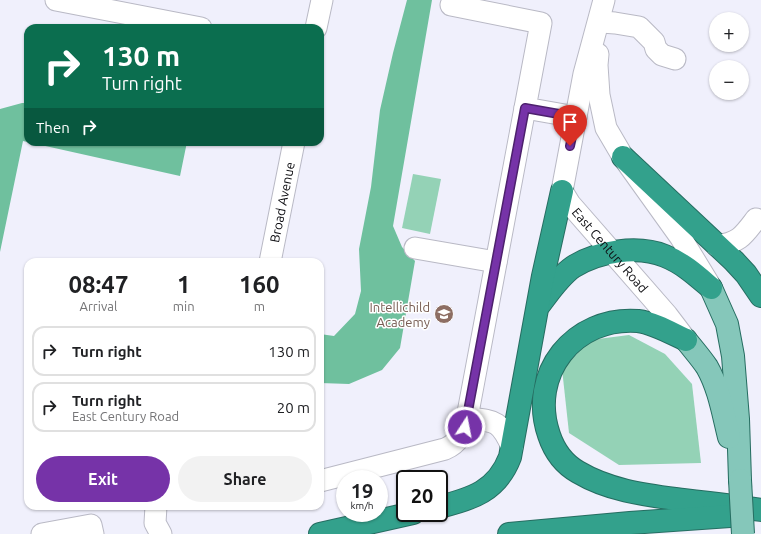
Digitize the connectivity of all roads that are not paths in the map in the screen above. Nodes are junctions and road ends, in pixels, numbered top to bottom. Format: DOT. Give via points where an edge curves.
graph roads {
  1 [pos="56,0"];
  2 [pos="322,0"];
  3 [pos="604,1"];
  4 [pos="451,5"];
  5 [pos="602,22"];
  6 [pos="180,24"];
  7 [pos="317,24"];
  8 [pos="675,59"];
  9 [pos="525,108"];
  10 [pos="576,117"];
  11 [pos="293,146"];
  12 [pos="623,157"];
  13 [pos="562,191"];
  14 [pos="756,219"];
  15 [pos="717,246"];
  16 [pos="414,248"];
  17 [pos="612,253"];
  18 [pos="271,258"];
  19 [pos="496,262"];
  20 [pos="711,288"];
  21 [pos="761,296"];
  22 [pos="539,306"];
  23 [pos="686,340"];
  24 [pos="467,418"];
  25 [pos="512,447"];
  26 [pos="324,480"];
  27 [pos="740,480"];
  28 [pos="448,504"];
  29 [pos="156,510"];
  30 [pos="761,510"];
  31 [pos="761,514"];
  32 [pos="396,517"];
  33 [pos="42,534"];
  34 [pos="93,534"];
  35 [pos="162,534"];
  36 [pos="320,534"];
  37 [pos="509,534"];
  38 [pos="743,534"];
  1 -- 6 [label="street"];
  2 -- 7 [label="street"];
  3 -- 5 [label="street, East Century Road"];
  3 -- 10 [label="street, East Century Road" via="584,74"];
  4 -- 9 [label="street" via="542,23"];
  5 -- 8 [label="street" via="639,27 654,42 662,55"];
  5 -- 12 [label="street, East Century Road" via="597,65 599,95 606,128"];
  9 -- 10 [label="street"];
  9 -- 19 [label="street"];
  10 -- 13 [label="street, East Century Road"];
  11 -- 18 [label="street, Broad Avenue"];
  12 -- 15 [label="highway"];
  12 -- 20 [label="street, East Century Road" via="681,238"];
  13 -- 17 [label="street, East Century Road"];
  13 -- 22 [label="highway"];
  14 -- 15 [label="street" via="743,236 731,243"];
  15 -- 21 [label="highway" via="746,274"];
  16 -- 19 [label="street"];
  17 -- 20 [label="highway" via="639,251 665,256 687,268"];
  17 -- 22 [label="highway" via="585,261 573,268 553,286"];
  17 -- 23 [label="street, East Century Road"];
  19 -- 24 [label="street"];
  20 -- 27 [label="main road, East Century Road" via="727,324 733,356"];
  22 -- 25 [label="highway"];
  23 -- 27 [label="main road, East Century Road" via="706,366 714,384"];
  23 -- 30 [label="highway" via="639,321 598,326 575,338 557,359 546,384 545,425 551,440 566,464 610,487 647,496"];
  24 -- 25 [label="street" via="490,420 497,424 505,432"];
  24 -- 26 [label="street" via="460,438 453,446"];
  25 -- 28 [label="highway" via="502,474 488,489"];
  27 -- 38 [label="main road, East Century Road, bridge"];
  29 -- 35 [label="street" via="156,523"];
  31 -- 37 [label="highway"];
  32 -- 36 [label="highway"];
  33 -- 34 [label="street" via="91,525"];
}
